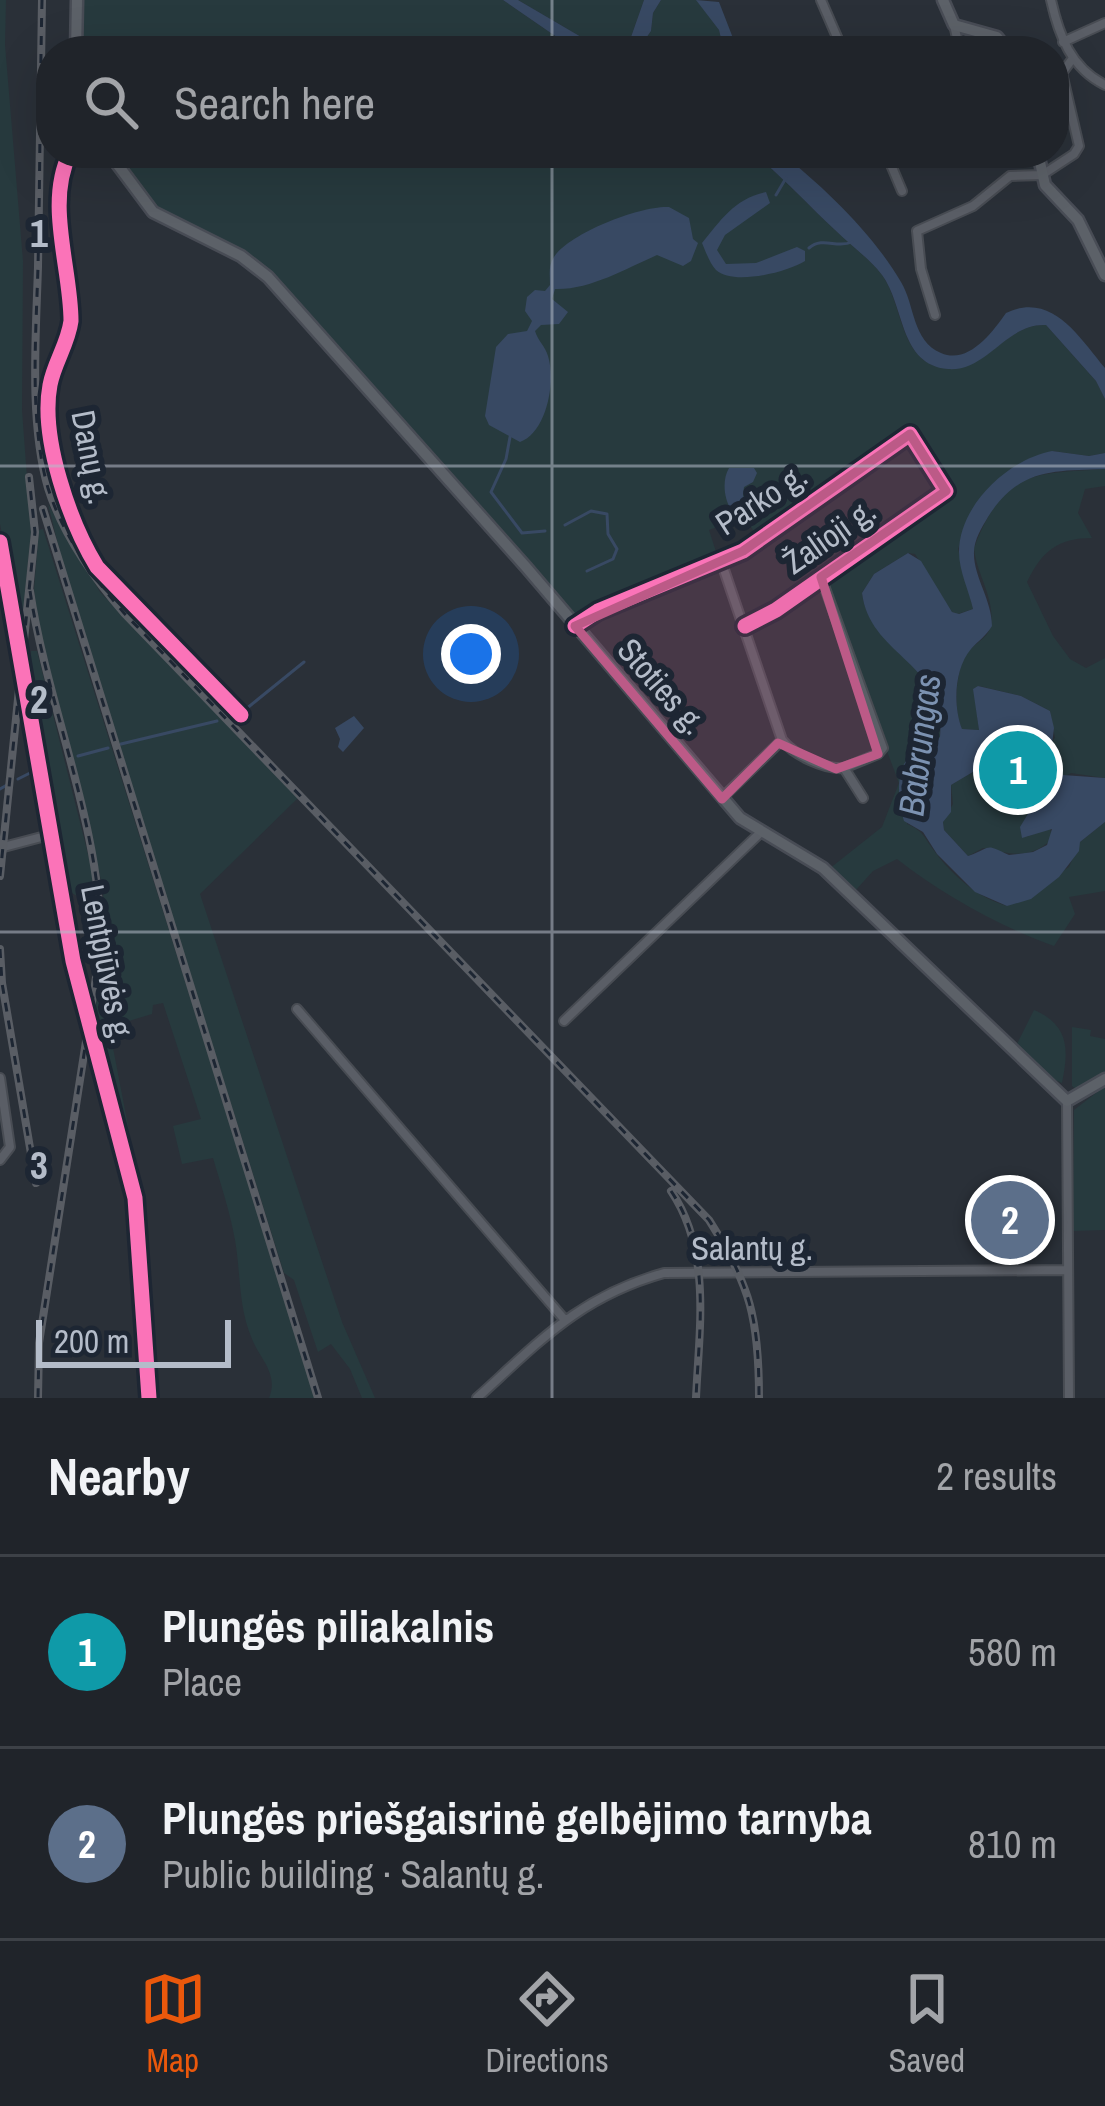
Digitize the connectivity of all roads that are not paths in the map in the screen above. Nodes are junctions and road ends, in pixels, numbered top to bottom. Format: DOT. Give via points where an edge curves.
graph roads {
  1 [pos="76,0"];
  2 [pos="820,0"];
  3 [pos="943,0"];
  4 [pos="1051,0"];
  5 [pos="1105,23"];
  6 [pos="954,26"];
  7 [pos="76,36"];
  8 [pos="836,36"];
  9 [pos="956,36"];
  10 [pos="994,36"];
  11 [pos="1061,36"];
  12 [pos="1069,39"];
  13 [pos="1069,52"];
  14 [pos="1073,58"];
  15 [pos="1069,63"];
  16 [pos="1105,85"];
  17 [pos="1069,103"];
  18 [pos="1069,157"];
  19 [pos="62,168"];
  20 [pos="121,168"];
  21 [pos="892,168"];
  22 [pos="1041,168"];
  23 [pos="1053,168"];
  24 [pos="1042,175"];
  25 [pos="902,191"];
  26 [pos="1105,275"];
  27 [pos="935,315"];
  28 [pos="946,491"];
  29 [pos="0,542"];
  30 [pos="721,561"];
  31 [pos="821,577"];
  32 [pos="575,626"];
  33 [pos="745,626"];
  34 [pos="241,715"];
  35 [pos="782,740"];
  36 [pos="844,768"];
  37 [pos="862,798"];
  38 [pos="722,799"];
  39 [pos="760,833"];
  40 [pos="53,834"];
  41 [pos="0,848"];
  42 [pos="297,1009"];
  43 [pos="564,1022"];
  44 [pos="0,1078"];
  45 [pos="1105,1079"];
  46 [pos="1067,1101"];
  47 [pos="0,1160"];
  48 [pos="1068,1270"];
  49 [pos="564,1319"];
  50 [pos="149,1398"];
  51 [pos="477,1398"];
  52 [pos="1069,1398"];
  1 -- 7 [label="main road"];
  2 -- 8 [label="street"];
  3 -- 6 [label="main road"];
  4 -- 11 [label="street"];
  5 -- 12 [label="street"];
  6 -- 9 [label="street"];
  6 -- 10 [label="main road"];
  13 -- 14 [label="street"];
  14 -- 15 [label="street"];
  14 -- 16 [label="street"];
  17 -- 18 [label="street" via="1079,146"];
  19 -- 34 [label="street, Danų g." via="70,321 50,385 62,489 98,567"];
  20 -- 32 [label="main road, Stoties g." via="153,212 268,277"];
  21 -- 25 [label="street"];
  22 -- 24 [label="main road"];
  23 -- 24 [label="street"];
  24 -- 26 [label="main road" via="1078,220"];
  24 -- 27 [label="street" via="1010,176 973,206 916,232"];
  28 -- 30 [label="street, Parko g." via="910,434"];
  28 -- 31 [label="street, Žalioji g."];
  29 -- 40 [label="street, Lentpjūvės g."];
  30 -- 32 [label="street, Parko g."];
  30 -- 33 [label="street"];
  31 -- 33 [label="street, Žalioji g."];
  31 -- 36 [label="street" via="884,748"];
  32 -- 38 [label="main road, Stoties g."];
  33 -- 35 [label="street"];
  35 -- 36 [label="street"];
  35 -- 38 [label="street"];
  36 -- 37 [label="street"];
  38 -- 39 [label="main road, Stoties g."];
  39 -- 43 [label="street"];
  39 -- 46 [label="main road, Stoties g." via="823,868"];
  40 -- 41 [label="street"];
  40 -- 50 [label="street, Lentpjūvės g." via="73,962 135,1198"];
  42 -- 49 [label="street"];
  44 -- 47 [label="street" via="10,1147"];
  45 -- 46 [label="main road"];
  46 -- 48 [label="street"];
  48 -- 49 [label="street, Salantų g." via="664,1273"];
  48 -- 52 [label="street"];
  49 -- 51 [label="street, Salantų g."];
}
